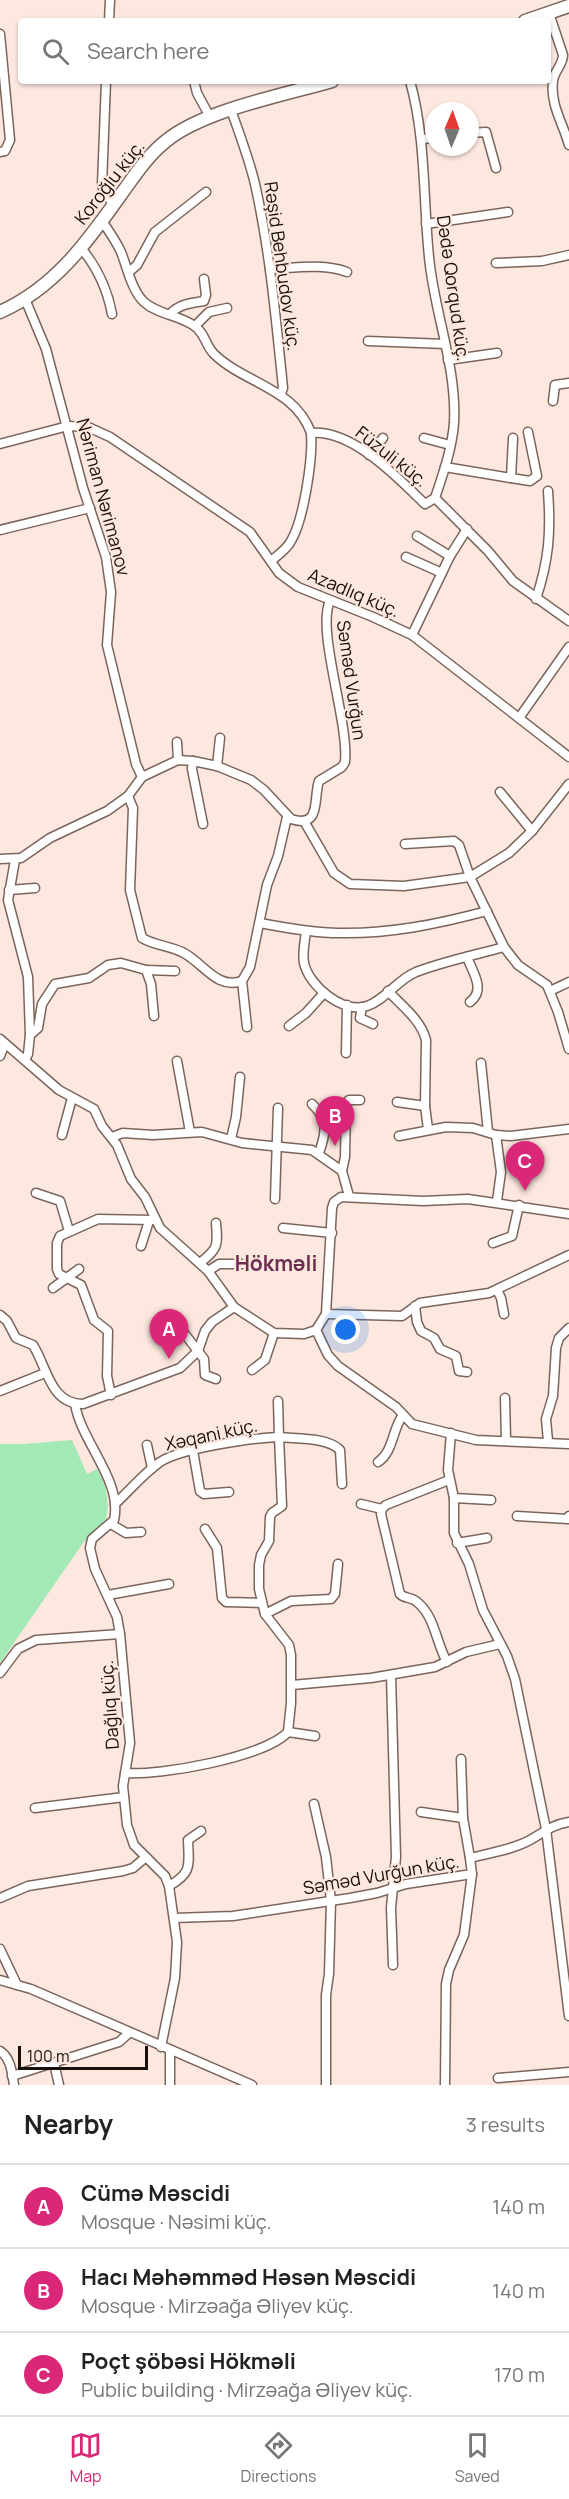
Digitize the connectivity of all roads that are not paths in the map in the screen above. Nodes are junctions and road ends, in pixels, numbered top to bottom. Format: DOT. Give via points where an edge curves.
graph roads {
  1 [pos="110,0"];
  2 [pos="569,6"];
  3 [pos="549,13"];
  4 [pos="109,18"];
  5 [pos="534,18"];
  6 [pos="551,18"];
  7 [pos="551,19"];
  8 [pos="0,34"];
  9 [pos="566,60"];
  10 [pos="106,84"];
  11 [pos="194,84"];
  12 [pos="322,84"];
  13 [pos="411,84"];
  14 [pos="231,110"];
  15 [pos="210,117"];
  16 [pos="479,132"];
  17 [pos="421,139"];
  18 [pos="425,139"];
  19 [pos="569,145"];
  20 [pos="0,152"];
  21 [pos="496,168"];
  22 [pos="206,192"];
  23 [pos="114,205"];
  24 [pos="508,212"];
  25 [pos="102,221"];
  26 [pos="426,224"];
  27 [pos="81,248"];
  28 [pos="569,255"];
  29 [pos="496,263"];
  30 [pos="270,269"];
  31 [pos="129,272"];
  32 [pos="346,272"];
  33 [pos="204,279"];
  34 [pos="25,299"];
  35 [pos="227,308"];
  36 [pos="0,312"];
  37 [pos="112,314"];
  38 [pos="170,314"];
  39 [pos="195,326"];
  40 [pos="368,341"];
  41 [pos="445,344"];
  42 [pos="497,353"];
  43 [pos="448,360"];
  44 [pos="569,383"];
  45 [pos="281,394"];
  46 [pos="553,401"];
  47 [pos="68,426"];
  48 [pos="528,432"];
  49 [pos="311,433"];
  50 [pos="383,438"];
  51 [pos="424,438"];
  52 [pos="513,438"];
  53 [pos="0,444"];
  54 [pos="450,445"];
  55 [pos="369,455"];
  56 [pos="446,466"];
  57 [pos="511,478"];
  58 [pos="548,491"];
  59 [pos="435,498"];
  60 [pos="90,508"];
  61 [pos="467,529"];
  62 [pos="0,530"];
  63 [pos="417,536"];
  64 [pos="450,556"];
  65 [pos="406,557"];
  66 [pos="271,561"];
  67 [pos="442,573"];
  68 [pos="536,598"];
  69 [pos="330,601"];
  70 [pos="569,621"];
  71 [pos="412,636"];
  72 [pos="569,647"];
  73 [pos="519,718"];
  74 [pos="220,738"];
  75 [pos="177,742"];
  76 [pos="569,757"];
  77 [pos="178,760"];
  78 [pos="193,760"];
  79 [pos="218,766"];
  80 [pos="142,777"];
  81 [pos="569,784"];
  82 [pos="500,792"];
  83 [pos="128,796"];
  84 [pos="287,817"];
  85 [pos="304,821"];
  86 [pos="203,824"];
  87 [pos="532,831"];
  88 [pos="405,844"];
  89 [pos="0,859"];
  90 [pos="15,860"];
  91 [pos="470,877"];
  92 [pos="35,888"];
  93 [pos="9,890"];
  94 [pos="487,911"];
  95 [pos="260,923"];
  96 [pos="306,931"];
  97 [pos="504,947"];
  98 [pos="467,957"];
  99 [pos="146,970"];
  100 [pos="175,971"];
  101 [pos="242,981"];
  102 [pos="569,982"];
  103 [pos="387,991"];
  104 [pos="550,991"];
  105 [pos="324,993"];
  106 [pos="470,1002"];
  107 [pos="30,1004"];
  108 [pos="42,1004"];
  109 [pos="347,1005"];
  110 [pos="362,1007"];
  111 [pos="154,1016"];
  112 [pos="373,1024"];
  113 [pos="289,1026"];
  114 [pos="247,1027"];
  115 [pos="30,1035"];
  116 [pos="2,1042"];
  117 [pos="569,1049"];
  118 [pos="346,1053"];
  119 [pos="0,1056"];
  120 [pos="25,1060"];
  121 [pos="177,1061"];
  122 [pos="481,1063"];
  123 [pos="240,1077"];
  124 [pos="72,1098"];
  125 [pos="360,1100"];
  126 [pos="397,1102"];
  127 [pos="312,1104"];
  128 [pos="425,1106"];
  129 [pos="278,1108"];
  130 [pos="428,1129"];
  131 [pos="569,1129"];
  132 [pos="190,1132"];
  133 [pos="492,1133"];
  134 [pos="62,1135"];
  135 [pos="399,1136"];
  136 [pos="112,1137"];
  137 [pos="231,1139"];
  138 [pos="277,1146"];
  139 [pos="319,1153"];
  140 [pos="342,1171"];
  141 [pos="36,1193"];
  142 [pos="349,1196"];
  143 [pos="275,1198"];
  144 [pos="497,1202"];
  145 [pos="519,1205"];
  146 [pos="569,1214"];
  147 [pos="152,1221"];
  148 [pos="216,1223"];
  149 [pos="283,1228"];
  150 [pos="69,1231"];
  151 [pos="332,1233"];
  152 [pos="494,1244"];
  153 [pos="141,1246"];
  154 [pos="569,1255"];
  155 [pos="200,1263"];
  156 [pos="242,1264"];
  157 [pos="79,1269"];
  158 [pos="208,1271"];
  159 [pos="69,1278"];
  160 [pos="53,1288"];
  161 [pos="497,1290"];
  162 [pos="415,1306"];
  163 [pos="234,1307"];
  164 [pos="326,1314"];
  165 [pos="504,1314"];
  166 [pos="0,1315"];
  167 [pos="569,1328"];
  168 [pos="316,1330"];
  169 [pos="184,1333"];
  170 [pos="274,1333"];
  171 [pos="198,1351"];
  172 [pos="252,1370"];
  173 [pos="467,1372"];
  174 [pos="45,1374"];
  175 [pos="216,1379"];
  176 [pos="0,1391"];
  177 [pos="111,1395"];
  178 [pos="505,1398"];
  179 [pos="278,1401"];
  180 [pos="75,1404"];
  181 [pos="404,1414"];
  182 [pos="451,1433"];
  183 [pos="279,1437"];
  184 [pos="506,1440"];
  185 [pos="548,1441"];
  186 [pos="569,1444"];
  187 [pos="147,1445"];
  188 [pos="193,1451"];
  189 [pos="378,1462"];
  190 [pos="152,1468"];
  191 [pos="449,1480"];
  192 [pos="342,1484"];
  193 [pos="229,1492"];
  194 [pos="454,1498"];
  195 [pos="491,1500"];
  196 [pos="115,1504"];
  197 [pos="362,1504"];
  198 [pos="382,1509"];
  199 [pos="517,1516"];
  200 [pos="569,1516"];
  201 [pos="111,1524"];
  202 [pos="205,1529"];
  203 [pos="141,1532"];
  204 [pos="487,1538"];
  205 [pos="457,1543"];
  206 [pos="338,1564"];
  207 [pos="169,1584"];
  208 [pos="108,1595"];
  209 [pos="261,1603"];
  210 [pos="265,1614"];
  211 [pos="120,1634"];
  212 [pos="500,1644"];
  213 [pos="447,1662"];
  214 [pos="0,1673"];
  215 [pos="391,1675"];
  216 [pos="292,1685"];
  217 [pos="288,1732"];
  218 [pos="315,1736"];
  219 [pos="461,1759"];
  220 [pos="125,1773"];
  221 [pos="124,1797"];
  222 [pos="314,1804"];
  223 [pos="35,1808"];
  224 [pos="421,1812"];
  225 [pos="463,1818"];
  226 [pos="569,1822"];
  227 [pos="546,1829"];
  228 [pos="201,1831"];
  229 [pos="146,1857"];
  230 [pos="470,1858"];
  231 [pos="472,1874"];
  232 [pos="169,1886"];
  233 [pos="393,1887"];
  234 [pos="0,1898"];
  235 [pos="331,1901"];
  236 [pos="174,1918"];
  237 [pos="0,1949"];
  238 [pos="393,1965"];
  239 [pos="0,1980"];
  240 [pos="17,1985"];
  241 [pos="569,2016"];
  242 [pos="129,2033"];
  243 [pos="166,2049"];
  244 [pos="0,2051"];
  245 [pos="54,2063"];
  246 [pos="569,2072"];
  247 [pos="498,2078"];
  248 [pos="13,2081"];
  249 [pos="59,2085"];
  250 [pos="170,2085"];
  251 [pos="252,2085"];
  252 [pos="326,2085"];
  253 [pos="445,2085"];
  1 -- 4 [label="street"];
  2 -- 3 [label="street"];
  3 -- 5 [label="street"];
  3 -- 6 [label="street"];
  7 -- 9 [label="street"];
  8 -- 20 [label="street" via="10,140 5,151"];
  9 -- 19 [label="street" via="556,70 553,89 556,111"];
  10 -- 23 [label="street" via="102,185"];
  11 -- 15 [label="street"];
  12 -- 14 [label="street, Koroğlu küç."];
  13 -- 17 [label="street, Dədə Qorqud küç."];
  14 -- 15 [label="street, Koroğlu küç."];
  14 -- 30 [label="street, Rəşid Behbudov küç." via="253,177"];
  15 -- 23 [label="street, Koroğlu küç." via="177,132 160,145"];
  16 -- 21 [label="street" via="486,132"];
  17 -- 18 [label="street"];
  17 -- 26 [label="street, Dədə Qorqud küç."];
  22 -- 31 [label="street" via="154,232 137,265"];
  23 -- 25 [label="street, Koroğlu küç."];
  24 -- 26 [label="street"];
  25 -- 27 [label="street, Koroğlu küç."];
  25 -- 31 [label="street"];
  26 -- 41 [label="street, Dədə Qorqud küç."];
  27 -- 34 [label="street, Koroğlu küç." via="66,266"];
  27 -- 37 [label="street" via="99,273"];
  28 -- 29 [label="street" via="542,261"];
  30 -- 32 [label="street" via="322,267"];
  30 -- 45 [label="street, Rəşid Behbudov küç."];
  31 -- 38 [label="street" via="144,303"];
  33 -- 38 [label="street" via="204,301 183,305"];
  34 -- 36 [label="street, Koroğlu küç."];
  34 -- 47 [label="street, Nəriman Nərimanov" via="46,349"];
  35 -- 39 [label="street" via="209,312"];
  38 -- 39 [label="street"];
  39 -- 45 [label="street" via="213,353"];
  40 -- 41 [label="street"];
  41 -- 43 [label="street, Dədə Qorqud küç."];
  42 -- 43 [label="street"];
  43 -- 54 [label="street, Dədə Qorqud küç." via="454,413"];
  44 -- 46 [label="street" via="555,385"];
  45 -- 49 [label="street" via="307,420"];
  47 -- 53 [label="street"];
  47 -- 60 [label="street, Nəriman Nərimanov"];
  47 -- 66 [label="street, Azadlıq küç." via="88,427 110,437 250,532"];
  48 -- 57 [label="street" via="537,476 530,481"];
  49 -- 55 [label="street, Füzuli küç." via="337,436"];
  49 -- 66 [label="street" via="311,458 296,531 291,542"];
  50 -- 55 [label="street"];
  51 -- 54 [label="street"];
  52 -- 57 [label="street"];
  54 -- 56 [label="street, Dədə Qorqud küç."];
  55 -- 59 [label="street, Füzuli küç." via="425,504"];
  56 -- 57 [label="street"];
  56 -- 59 [label="street, Dədə Qorqud küç."];
  58 -- 68 [label="street" via="549,551"];
  59 -- 61 [label="street, Füzuli küç."];
  60 -- 62 [label="street"];
  60 -- 80 [label="street, Nəriman Nərimanov" via="110,576 108,653"];
  61 -- 64 [label="street"];
  61 -- 68 [label="street, Füzuli küç." via="513,581"];
  63 -- 64 [label="street"];
  64 -- 67 [label="street"];
  65 -- 67 [label="street"];
  66 -- 69 [label="street, Azadlıq küç." via="287,580"];
  67 -- 71 [label="street"];
  68 -- 70 [label="street, Füzuli küç."];
  69 -- 71 [label="street, Azadlıq küç." via="373,616"];
  69 -- 85 [label="street, Səməd Vurğun" via="327,628 345,762 319,781 314,814"];
  71 -- 73 [label="street, Azadlıq küç."];
  72 -- 73 [label="street"];
  73 -- 76 [label="street, Azadlıq küç."];
  74 -- 79 [label="street"];
  75 -- 77 [label="street"];
  77 -- 78 [label="street"];
  77 -- 80 [label="street"];
  78 -- 79 [label="street"];
  78 -- 86 [label="street"];
  79 -- 84 [label="street" via="258,784"];
  80 -- 83 [label="street"];
  81 -- 87 [label="street"];
  82 -- 87 [label="street"];
  83 -- 90 [label="street"];
  83 -- 101 [label="street" via="134,808 130,890 142,938 189,956 216,979 234,984"];
  84 -- 85 [label="street"];
  84 -- 95 [label="street"];
  85 -- 91 [label="street" via="334,873 350,884 404,886"];
  87 -- 91 [label="street" via="509,853"];
  88 -- 91 [label="street" via="454,842 459,845"];
  89 -- 90 [label="street"];
  90 -- 93 [label="street"];
  91 -- 94 [label="street"];
  92 -- 93 [label="street"];
  93 -- 107 [label="street" via="9,909 28,977"];
  94 -- 96 [label="street" via="438,925 378,932"];
  94 -- 97 [label="street"];
  95 -- 96 [label="street"];
  95 -- 101 [label="street" via="250,967"];
  96 -- 105 [label="street" via="304,964"];
  97 -- 98 [label="street"];
  97 -- 104 [label="street" via="518,965"];
  98 -- 103 [label="street" via="408,976"];
  98 -- 106 [label="street" via="479,991"];
  99 -- 100 [label="street"];
  99 -- 108 [label="street" via="121,963 108,965 89,978 55,984"];
  99 -- 111 [label="street"];
  101 -- 114 [label="street"];
  102 -- 104 [label="street"];
  103 -- 110 [label="street" via="378,1001"];
  103 -- 128 [label="street" via="424,1032"];
  104 -- 117 [label="street"];
  105 -- 109 [label="street"];
  105 -- 113 [label="street"];
  107 -- 108 [label="street"];
  107 -- 115 [label="street"];
  108 -- 115 [label="street" via="38,1028"];
  109 -- 110 [label="street"];
  109 -- 118 [label="street"];
  110 -- 112 [label="street" via="360,1018"];
  115 -- 120 [label="street"];
  116 -- 119 [label="street"];
  116 -- 120 [label="street"];
  120 -- 124 [label="street"];
  121 -- 132 [label="street"];
  122 -- 133 [label="street"];
  123 -- 137 [label="street"];
  124 -- 134 [label="street"];
  124 -- 136 [label="street" via="94,1109"];
  125 -- 140 [label="street" via="346,1103"];
  126 -- 128 [label="street"];
  127 -- 139 [label="street" via="321,1112 326,1128"];
  128 -- 130 [label="street"];
  129 -- 138 [label="street"];
  130 -- 133 [label="street" via="446,1127"];
  130 -- 135 [label="street"];
  131 -- 133 [label="street" via="512,1136"];
  132 -- 136 [label="street" via="123,1133"];
  132 -- 137 [label="street"];
  133 -- 144 [label="street" via="501,1172"];
  136 -- 147 [label="street" via="131,1179 145,1197"];
  137 -- 138 [label="street"];
  138 -- 139 [label="street"];
  138 -- 143 [label="street"];
  139 -- 140 [label="street"];
  140 -- 142 [label="street"];
  141 -- 150 [label="street" via="60,1201"];
  142 -- 144 [label="street"];
  142 -- 151 [label="street" via="337,1199 332,1208"];
  144 -- 145 [label="street"];
  145 -- 146 [label="street"];
  145 -- 152 [label="street" via="512,1236"];
  147 -- 150 [label="street" via="98,1219"];
  147 -- 153 [label="street"];
  147 -- 155 [label="street"];
  148 -- 155 [label="street" via="218,1244"];
  149 -- 151 [label="street"];
  150 -- 159 [label="street" via="57,1243 57,1269"];
  151 -- 164 [label="street"];
  154 -- 161 [label="street"];
  155 -- 158 [label="street"];
  156 -- 158 [label="street" via="219,1264"];
  157 -- 159 [label="street"];
  158 -- 163 [label="street"];
  159 -- 160 [label="street"];
  159 -- 177 [label="street" via="81,1285 93,1320 108,1331 107,1376"];
  161 -- 162 [label="street"];
  161 -- 165 [label="street"];
  162 -- 164 [label="street" via="395,1317"];
  162 -- 173 [label="street" via="421,1331 434,1338 440,1349 456,1356 459,1371"];
  163 -- 170 [label="street"];
  163 -- 171 [label="street" via="209,1325"];
  164 -- 168 [label="street"];
  166 -- 174 [label="street" via="16,1338 33,1345"];
  167 -- 185 [label="street" via="556,1348 553,1396 546,1419"];
  168 -- 170 [label="street" via="294,1336"];
  168 -- 181 [label="street" via="338,1366"];
  169 -- 171 [label="street"];
  170 -- 172 [label="street" via="265,1360"];
  171 -- 175 [label="street" via="204,1359 205,1375"];
  171 -- 177 [label="street" via="180,1368"];
  174 -- 176 [label="street"];
  174 -- 180 [label="street" via="62,1399"];
  177 -- 180 [label="street"];
  178 -- 184 [label="street"];
  179 -- 183 [label="street"];
  180 -- 196 [label="street"];
  181 -- 182 [label="street" via="412,1424"];
  181 -- 189 [label="street" via="388,1452"];
  182 -- 184 [label="street" via="476,1440"];
  182 -- 191 [label="street"];
  183 -- 188 [label="street, Xəqani küç."];
  183 -- 192 [label="street" via="336,1446 340,1450"];
  183 -- 209 [label="street, Xəqani küç." via="282,1506 270,1517 269,1541 261,1555"];
  184 -- 185 [label="street"];
  185 -- 186 [label="street"];
  187 -- 190 [label="street"];
  188 -- 190 [label="street, Xəqani küç." via="173,1455"];
  188 -- 193 [label="street" via="200,1491"];
  190 -- 196 [label="street, Xəqani küç."];
  191 -- 194 [label="street"];
  191 -- 198 [label="street"];
  194 -- 195 [label="street"];
  194 -- 205 [label="street" via="452,1524"];
  196 -- 201 [label="street"];
  197 -- 198 [label="street"];
  198 -- 213 [label="street" via="400,1594 419,1602"];
  199 -- 200 [label="street"];
  201 -- 203 [label="street" via="126,1533"];
  201 -- 208 [label="street, Dağlıq küç." via="92,1539 90,1548"];
  202 -- 209 [label="street" via="217,1548 222,1598 226,1602"];
  204 -- 205 [label="street"];
  205 -- 212 [label="street"];
  206 -- 210 [label="street" via="331,1599 291,1601"];
  207 -- 208 [label="street"];
  208 -- 211 [label="street, Dağlıq küç."];
  209 -- 210 [label="street, Xəqani küç."];
  210 -- 216 [label="street, Xəqani küç." via="289,1645"];
  211 -- 214 [label="street" via="36,1640 18,1649"];
  211 -- 220 [label="street, Dağlıq küç." via="130,1743"];
  212 -- 213 [label="street" via="466,1652"];
  212 -- 227 [label="street" via="514,1679"];
  213 -- 215 [label="street"];
  215 -- 216 [label="street"];
  215 -- 233 [label="street" via="396,1857"];
  216 -- 217 [label="street, Xəqani küç."];
  217 -- 218 [label="street"];
  217 -- 220 [label="street" via="270,1745 184,1770"];
  219 -- 225 [label="street"];
  220 -- 221 [label="street, Dağlıq küç."];
  221 -- 223 [label="street"];
  221 -- 229 [label="street, Dağlıq küç." via="129,1835"];
  222 -- 235 [label="street"];
  224 -- 225 [label="street"];
  225 -- 230 [label="street"];
  226 -- 227 [label="street, Səməd Vurğun küç."];
  227 -- 230 [label="street, Səməd Vurğun küç." via="530,1840"];
  227 -- 241 [label="street"];
  228 -- 232 [label="street" via="188,1840 189,1867 184,1877"];
  229 -- 232 [label="street, Dağlıq küç." via="165,1876"];
  229 -- 234 [label="street" via="123,1871 28,1886"];
  230 -- 231 [label="street, Səməd Vurğun küç."];
  231 -- 233 [label="street, Səməd Vurğun küç."];
  231 -- 253 [label="street" via="464,1935 446,1984"];
  232 -- 236 [label="street, Dağlıq küç."];
  233 -- 235 [label="street, Səməd Vurğun küç."];
  233 -- 238 [label="street"];
  235 -- 236 [label="street, Səməd Vurğun küç." via="233,1916"];
  235 -- 252 [label="street"];
  236 -- 243 [label="street, Dağlıq küç." via="175,1978"];
  237 -- 240 [label="street"];
  239 -- 240 [label="street"];
  240 -- 242 [label="street"];
  242 -- 243 [label="street"];
  242 -- 245 [label="street" via="119,2042"];
  243 -- 250 [label="street, Dağlıq küç."];
  243 -- 251 [label="street"];
  244 -- 248 [label="street"];
  245 -- 248 [label="street"];
  245 -- 249 [label="street"];
  246 -- 247 [label="street"];
}
